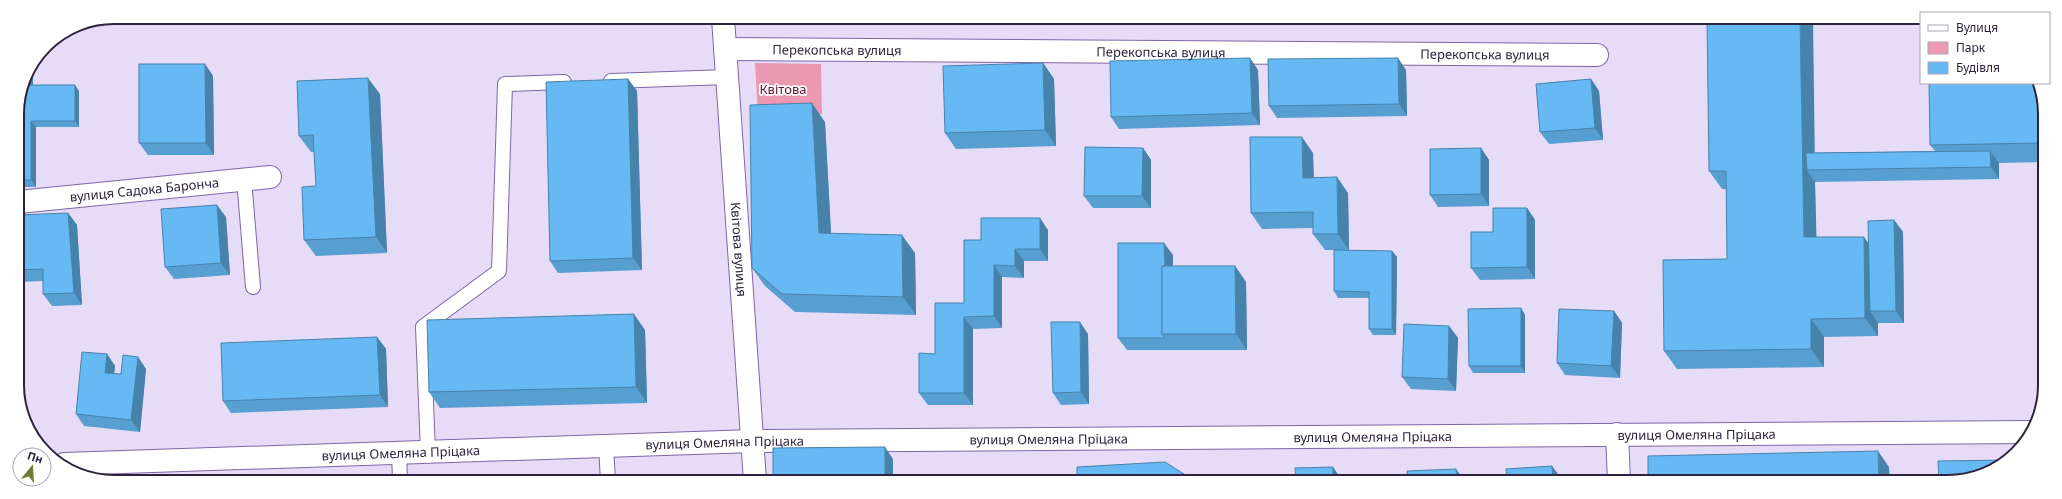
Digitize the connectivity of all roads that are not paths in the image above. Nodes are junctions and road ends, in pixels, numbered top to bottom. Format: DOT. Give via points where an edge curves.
graph roads {
  1 [pos="723,24"];
  2 [pos="725,49"];
  3 [pos="1597,55"];
  4 [pos="727,77"];
  5 [pos="598,81"];
  6 [pos="575,82"];
  7 [pos="270,177"];
  8 [pos="244,180"];
  9 [pos="24,201"];
  10 [pos="253,287"];
  11 [pos="2025,432"];
  12 [pos="1616,434"];
  13 [pos="753,441"];
  14 [pos="606,446"];
  15 [pos="428,452"];
  16 [pos="396,453"];
  17 [pos="70,464"];
  18 [pos="399,475"];
  19 [pos="608,475"];
  20 [pos="755,475"];
  21 [pos="1619,475"];
  1 -- 2 [label="street, Квітова вулиця"];
  2 -- 3 [label="street, Перекопська вулиця"];
  2 -- 4 [label="street, Квітова вулиця"];
  4 -- 5 [label="lane"];
  4 -- 13 [label="street, Квітова вулиця"];
  6 -- 15 [label="lane" via="505,84 500,270 423,327"];
  7 -- 8 [label="street, вулиця Садока Баронча"];
  8 -- 9 [label="street, вулиця Садока Баронча"];
  8 -- 10 [label="lane"];
  11 -- 12 [label="street, вулиця Омеляна Пріцака"];
  12 -- 13 [label="street, вулиця Омеляна Пріцака"];
  12 -- 21 [label="street"];
  13 -- 14 [label="street, вулиця Омеляна Пріцака"];
  13 -- 20 [label="street, Квітова вулиця"];
  14 -- 15 [label="street, вулиця Омеляна Пріцака"];
  14 -- 19 [label="lane"];
  15 -- 16 [label="street, вулиця Омеляна Пріцака"];
  16 -- 17 [label="street, вулиця Омеляна Пріцака"];
  16 -- 18 [label="lane"];
}
